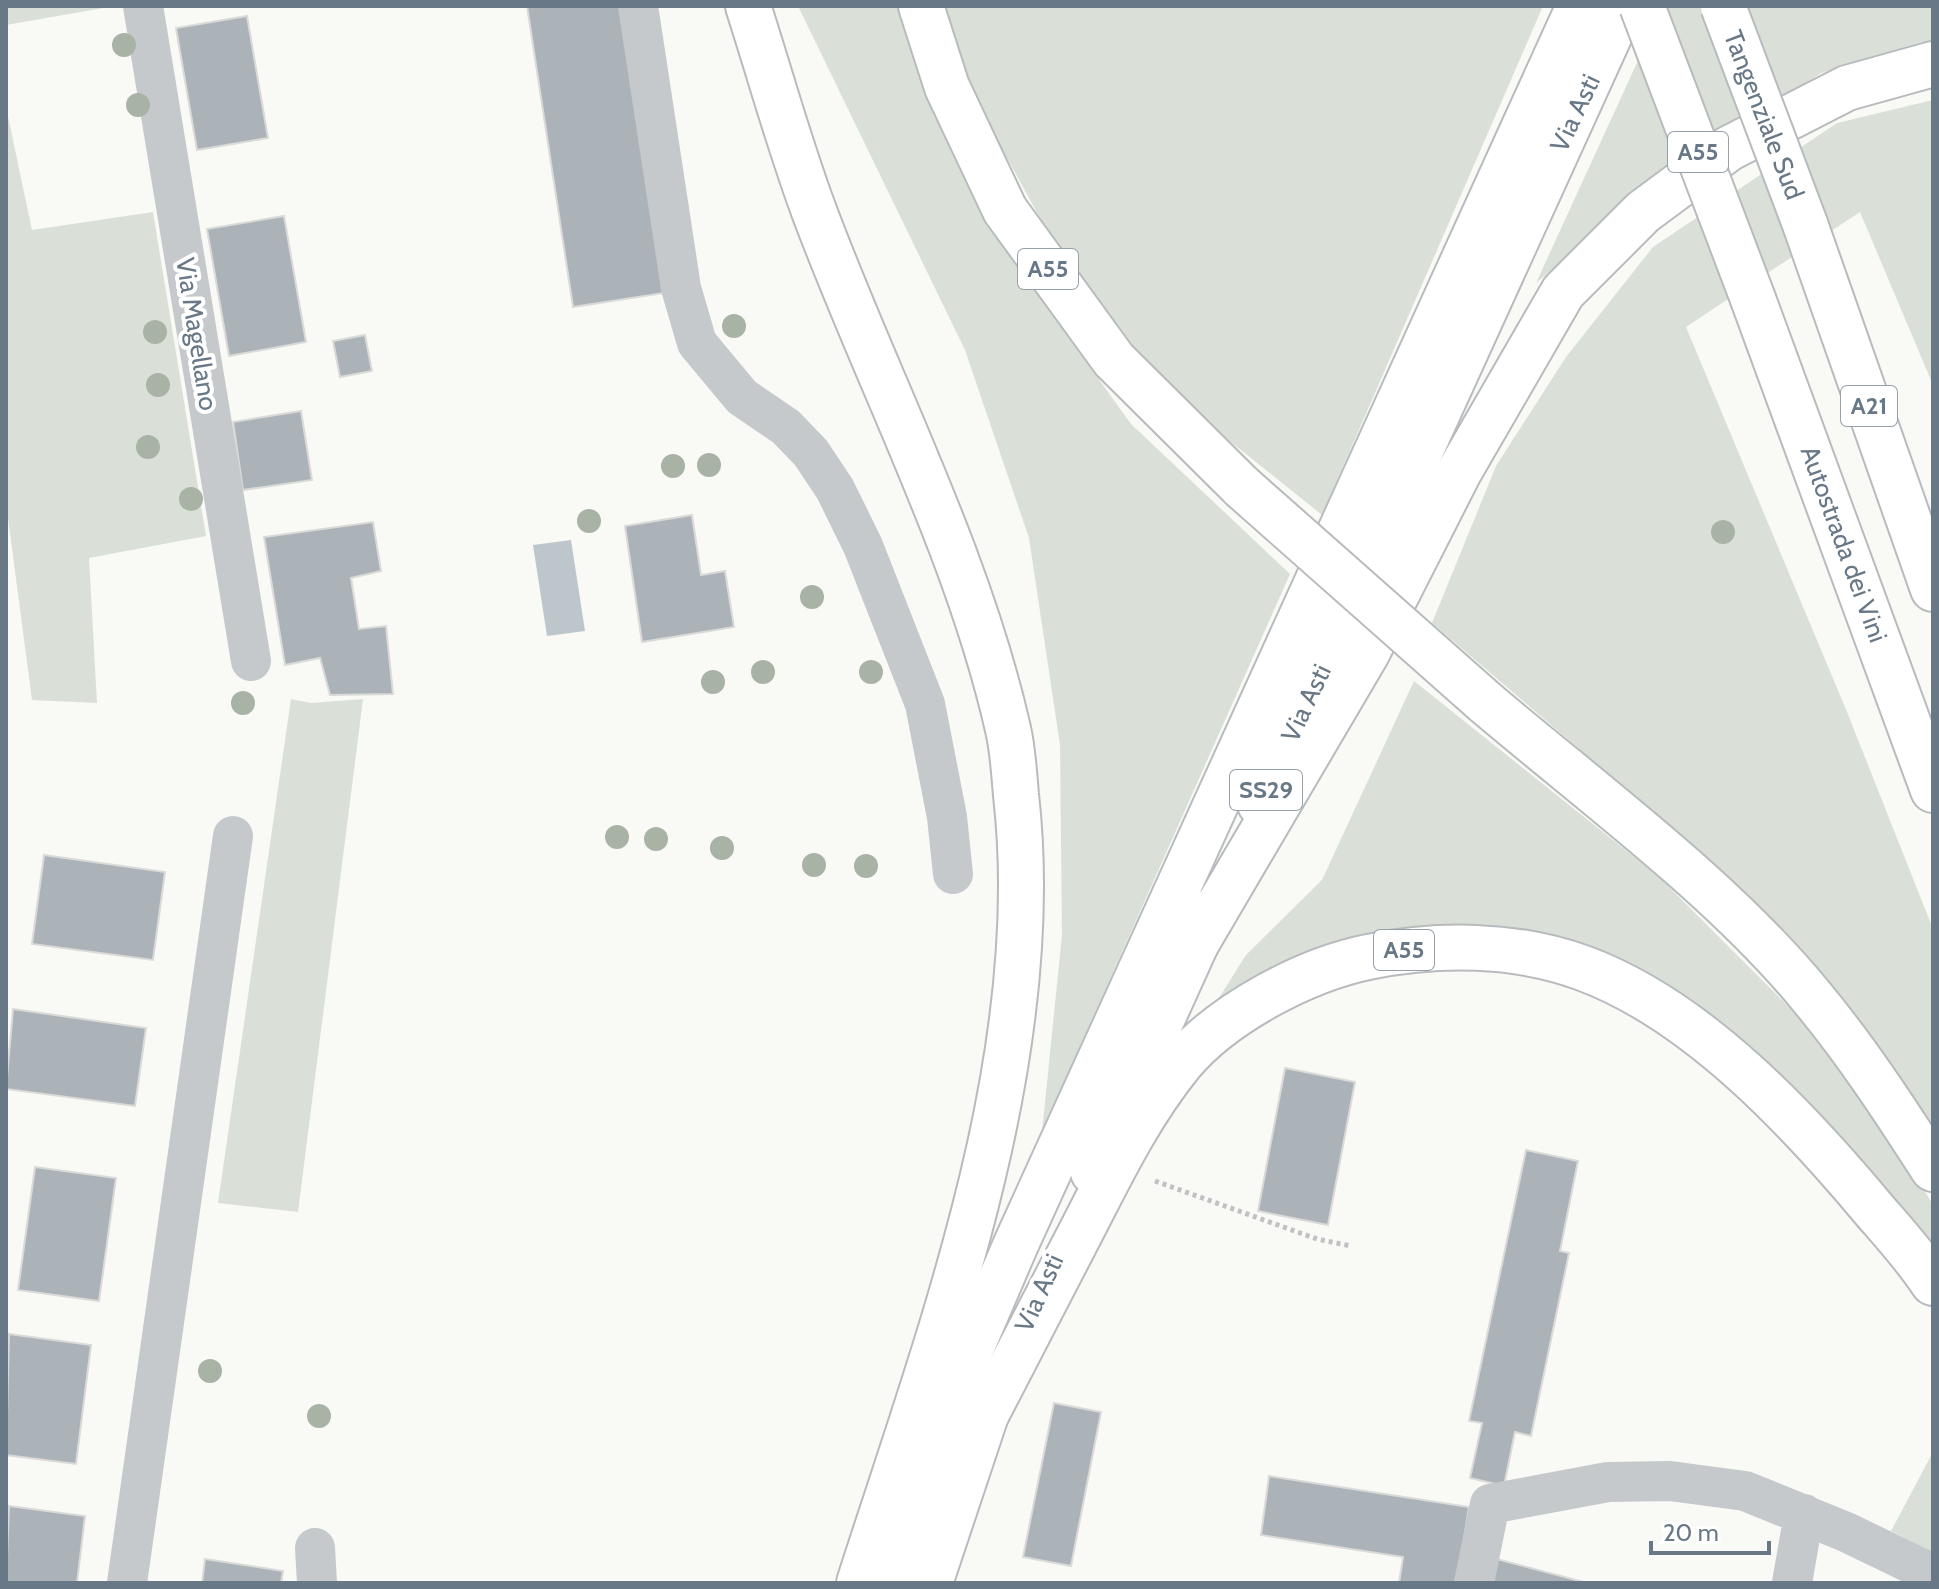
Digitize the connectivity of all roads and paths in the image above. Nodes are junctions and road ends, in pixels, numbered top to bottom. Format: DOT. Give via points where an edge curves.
graph roads {
  1 [pos="143,6"];
  2 [pos="638,6"];
  3 [pos="748,6"];
  4 [pos="921,6"];
  5 [pos="1579,6"];
  6 [pos="1623,6"];
  7 [pos="1642,6"];
  8 [pos="1723,6"];
  9 [pos="1933,64"];
  10 [pos="1805,224"];
  11 [pos="1933,513"];
  12 [pos="1933,589"];
  13 [pos="251,661"];
  14 [pos="1933,790"];
  15 [pos="233,836"];
  16 [pos="953,874"];
  17 [pos="1196,944"];
  18 [pos="1115,1167"];
  19 [pos="1933,1169"];
  20 [pos="1351,1246"];
  21 [pos="1933,1283"];
  22 [pos="986,1415"];
  23 [pos="1804,1514"];
  24 [pos="1933,1574"];
  25 [pos="127,1583"];
  26 [pos="859,1583"];
  27 [pos="887,1583"];
  28 [pos="930,1583"];
  29 [pos="1474,1583"];
  30 [pos="1792,1583"];
  1 -- 13 [label="street, Via Magellano"];
  2 -- 16 [label="street" via="681,288 697,343 742,397 786,427 811,453 863,546 925,704"];
  3 -- 26 [label="main road" via="813,209 975,610 1009,732 1023,854 1019,973 1003,1080 953,1291"];
  4 -- 19 [label="main road, A55, bridge" via="947,87 1005,210 1114,360 1242,487 1730,910 1810,994"];
  5 -- 27 [label="main road, Via Asti / SS29" via="1016,1244 950,1398"];
  6 -- 17 [label="main road, Via Asti / SS29"];
  7 -- 14 [label="main road, Autostrada dei Vini / A55, bridge"];
  8 -- 10 [label="main road, Tangenziale Sud, bridge"];
  9 -- 17 [label="main road, A55" via="1847,88 1728,149 1643,212 1563,292 1459,472 1367,653"];
  10 -- 11 [label="main road"];
  10 -- 12 [label="main road, A21"];
  15 -- 25 [label="street"];
  17 -- 22 [label="main road, Via Asti / SS29"];
  18 -- 20 [label="path" via="1317,1239"];
  18 -- 21 [label="main road, A55" via="1183,1061 1244,1009 1326,966 1410,948 1498,948 1583,968 1659,1007 1737,1065 1815,1139"];
  18 -- 22 [label="main road, A55"];
  22 -- 28 [label="main road, Via Asti / SS29"];
  23 -- 24 [label="street"];
  23 -- 29 [label="street" via="1745,1491 1670,1481 1608,1482 1490,1504"];
  23 -- 30 [label="street"];
}
